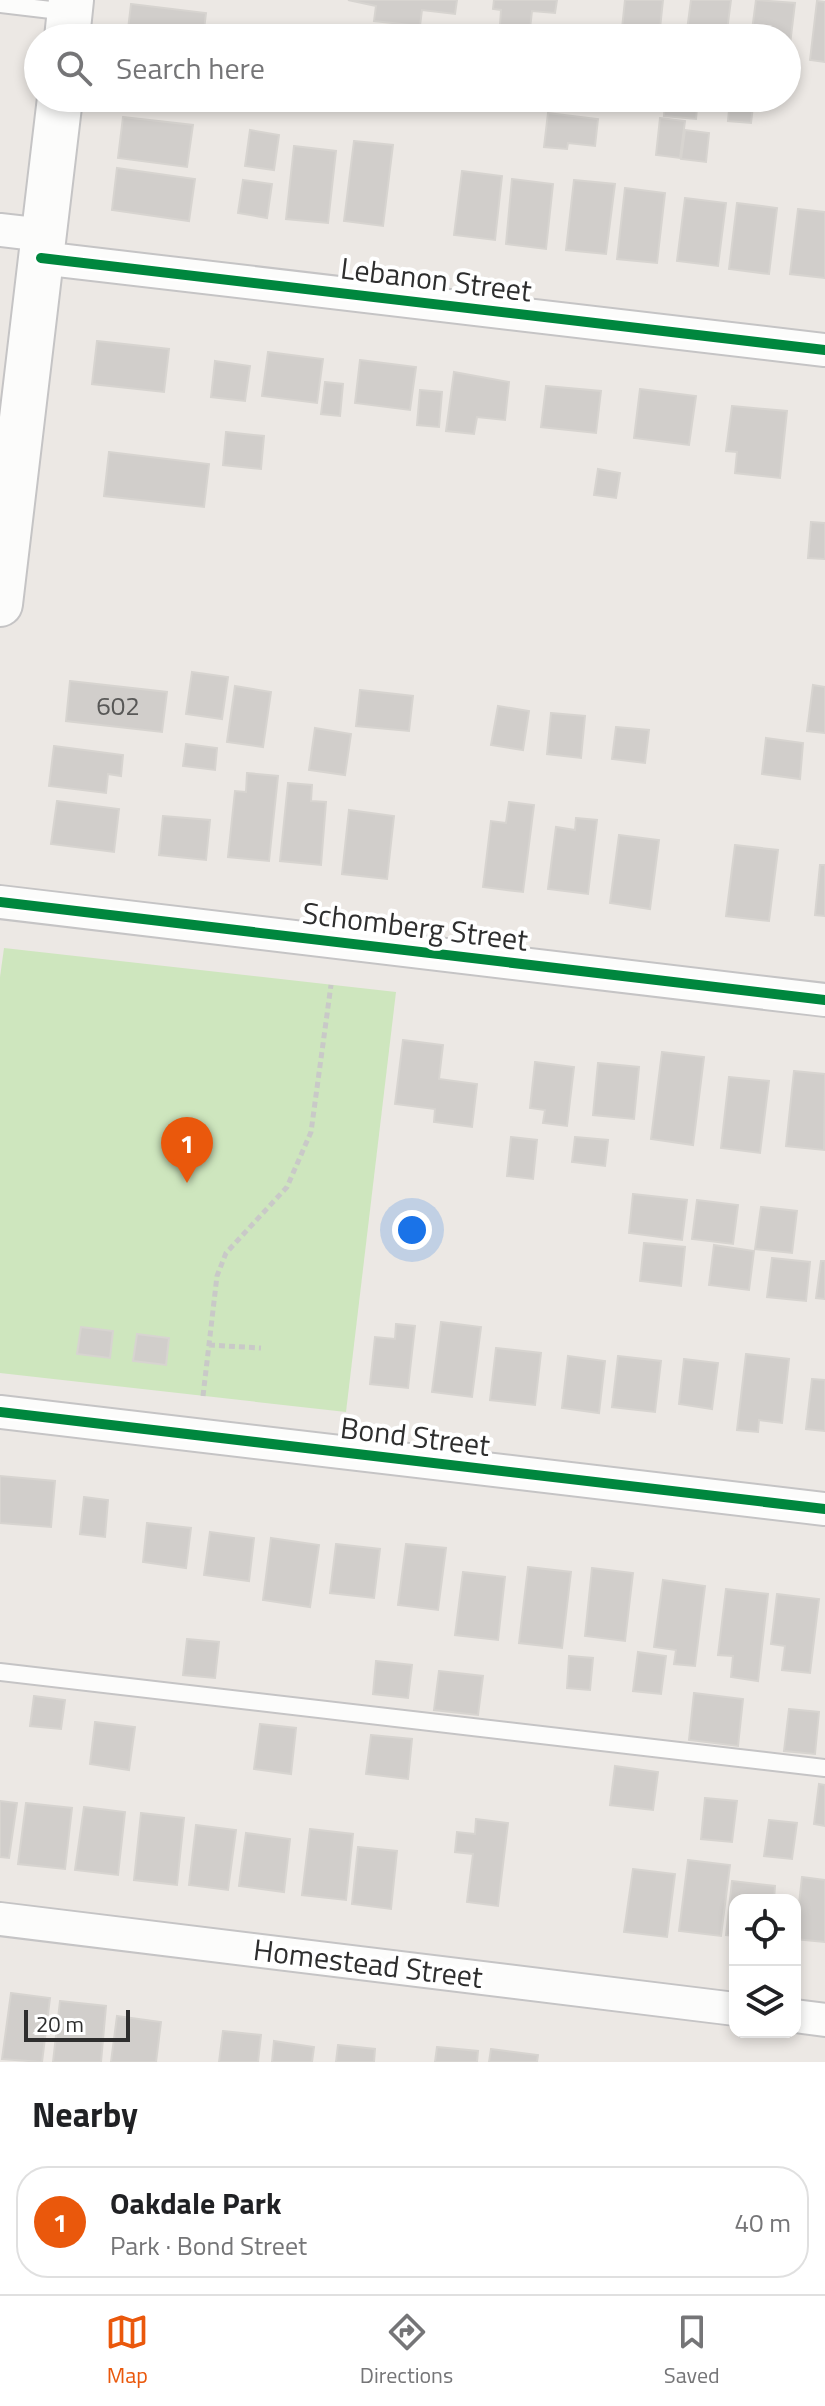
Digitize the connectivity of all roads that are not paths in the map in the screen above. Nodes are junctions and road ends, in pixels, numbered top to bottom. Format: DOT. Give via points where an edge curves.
graph roads {
  1 [pos="0,4"];
  2 [pos="69,17"];
  3 [pos="58,112"];
  4 [pos="0,230"];
  5 [pos="42,246"];
  6 [pos="825,350"];
  7 [pos="8,469"];
  8 [pos="0,604"];
  9 [pos="0,902"];
  10 [pos="825,1000"];
  11 [pos="0,1412"];
  12 [pos="825,1509"];
  13 [pos="0,1672"];
  14 [pos="825,1768"];
  15 [pos="0,1919"];
  16 [pos="729,2008"];
  17 [pos="801,2017"];
  18 [pos="825,2020"];
  1 -- 2 [label="lane"];
  3 -- 5 [label="street"];
  4 -- 5 [label="street, Lebanon Street"];
  5 -- 6 [label="street, Lebanon Street"];
  5 -- 7 [label="street"];
  7 -- 8 [label="street"];
  9 -- 10 [label="street, Schomberg Street"];
  11 -- 12 [label="street, Bond Street"];
  13 -- 14 [label="lane"];
  15 -- 16 [label="street, Homestead Street"];
  17 -- 18 [label="street"];
}
